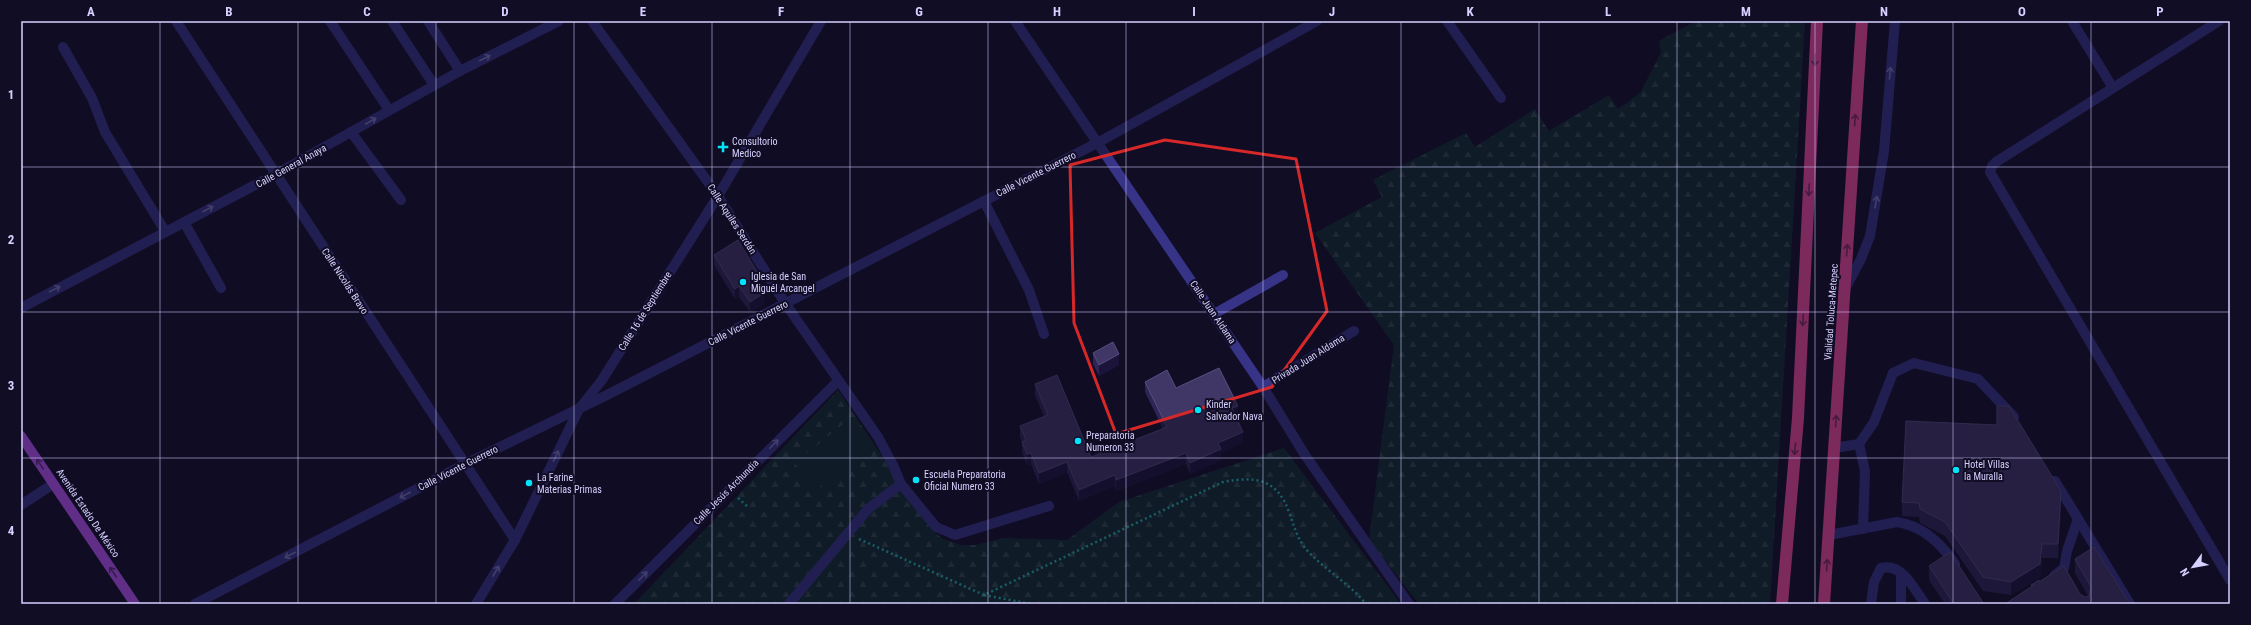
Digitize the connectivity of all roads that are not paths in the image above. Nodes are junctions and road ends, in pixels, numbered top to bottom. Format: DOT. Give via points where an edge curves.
graph roads {
  1 [pos="176,21"];
  2 [pos="330,21"];
  3 [pos="392,21"];
  4 [pos="428,21"];
  5 [pos="559,21"];
  6 [pos="592,21"];
  7 [pos="821,21"];
  8 [pos="1015,21"];
  9 [pos="1317,21"];
  10 [pos="1447,21"];
  11 [pos="1817,21"];
  12 [pos="1862,21"];
  13 [pos="1895,21"];
  14 [pos="2072,21"];
  15 [pos="2219,21"];
  16 [pos="64,47"];
  17 [pos="460,71"];
  18 [pos="434,86"];
  19 [pos="2113,88"];
  20 [pos="1501,98"];
  21 [pos="390,110"];
  22 [pos="350,132"];
  23 [pos="1098,142"];
  24 [pos="276,174"];
  25 [pos="718,196"];
  26 [pos="401,200"];
  27 [pos="984,202"];
  28 [pos="184,222"];
  29 [pos="165,231"];
  30 [pos="1283,275"];
  31 [pos="221,288"];
  32 [pos="1844,291"];
  33 [pos="785,304"];
  34 [pos="21,308"];
  35 [pos="1214,314"];
  36 [pos="1354,330"];
  37 [pos="1044,334"];
  38 [pos="838,381"];
  39 [pos="1263,387"];
  40 [pos="580,409"];
  41 [pos="2019,424"];
  42 [pos="21,436"];
  43 [pos="1859,444"];
  44 [pos="1834,448"];
  45 [pos="465,464"];
  46 [pos="2049,472"];
  47 [pos="53,484"];
  48 [pos="901,484"];
  49 [pos="21,505"];
  50 [pos="1049,506"];
  51 [pos="2078,519"];
  52 [pos="1863,529"];
  53 [pos="1829,535"];
  54 [pos="515,540"];
  55 [pos="2064,568"];
  56 [pos="1901,573"];
  57 [pos="1963,574"];
  58 [pos="2071,580"];
  59 [pos="2230,580"];
  60 [pos="2042,584"];
  61 [pos="135,604"];
  62 [pos="195,604"];
  63 [pos="476,604"];
  64 [pos="615,604"];
  65 [pos="789,604"];
  66 [pos="1409,604"];
  67 [pos="1782,604"];
  68 [pos="1824,604"];
  69 [pos="1872,604"];
  70 [pos="1901,604"];
  71 [pos="1925,604"];
  72 [pos="2130,604"];
  1 -- 24 [label="street, Calle Nicolás Bravo"];
  2 -- 21 [label="street"];
  3 -- 18 [label="street"];
  4 -- 17 [label="street"];
  17 -- 5 [label="street, Calle General Anaya, one-way"];
  6 -- 25 [label="street, Calle Aquiles Serdán"];
  7 -- 25 [label="street, Calle 16 de Septiembre"];
  8 -- 23 [label="street, Calle Juan Aldama"];
  9 -- 23 [label="street, Calle Vicente Guerrero"];
  10 -- 20 [label="street"];
  11 -- 67 [label="highway, one-way" via="1798,418"];
  32 -- 12 [label="highway, Vialidad Toluca-Metepec, one-way"];
  32 -- 13 [label="street, one-way" via="1870,236 1884,151"];
  14 -- 19 [label="street"];
  15 -- 19 [label="street"];
  16 -- 29 [label="street" via="92,98 105,132"];
  17 -- 18 [label="street, Calle General Anaya"];
  18 -- 21 [label="street, Calle General Anaya"];
  19 -- 59 [label="street" via="1996,162 1990,172"];
  22 -- 21 [label="street, Calle General Anaya, one-way"];
  22 -- 24 [label="street, Calle General Anaya"];
  22 -- 26 [label="street"];
  23 -- 27 [label="street, Calle Vicente Guerrero"];
  23 -- 35 [label="street, Calle Juan Aldama"];
  28 -- 24 [label="street, Calle General Anaya, one-way"];
  24 -- 45 [label="street, Calle Nicolás Bravo"];
  25 -- 33 [label="street, Calle Aquiles Serdán"];
  25 -- 40 [label="street, Calle 16 de Septiembre" via="602,380"];
  27 -- 33 [label="street, Calle Vicente Guerrero"];
  27 -- 37 [label="street" via="1030,290"];
  28 -- 29 [label="street, Calle General Anaya"];
  28 -- 31 [label="street"];
  34 -- 29 [label="street, Calle General Anaya, one-way"];
  30 -- 35 [label="street"];
  44 -- 32 [label="highway, Vialidad Toluca-Metepec, one-way"];
  33 -- 38 [label="street, Calle Aquiles Serdán"];
  33 -- 40 [label="street, Calle Vicente Guerrero"];
  35 -- 39 [label="street, Calle Juan Aldama"];
  36 -- 39 [label="street, Privada Juan Aldama"];
  38 -- 48 [label="street, Calle Aquiles Serdán" via="885,449"];
  64 -- 38 [label="street, Calle Jesús Archundia, one-way"];
  39 -- 66 [label="street, Calle Juan Aldama" via="1305,455"];
  40 -- 45 [label="street, Calle Vicente Guerrero"];
  54 -- 40 [label="street, Calle 16 de Septiembre, one-way"];
  41 -- 43 [label="street" via="2011,411 1978,379 1914,363 1893,372 1874,422"];
  47 -- 42 [label="main road, Avenida Estado De México, one-way"];
  43 -- 44 [label="street"];
  43 -- 52 [label="street" via="1866,471"];
  44 -- 53 [label="highway, Vialidad Toluca-Metepec"];
  45 -- 54 [label="street, Calle Nicolás Bravo"];
  45 -- 62 [label="street, Calle Vicente Guerrero, one-way"];
  46 -- 51 [label="street"];
  47 -- 49 [label="street"];
  61 -- 47 [label="main road, Avenida Estado De México, one-way"];
  48 -- 50 [label="street, Calle Aquiles Serdán" via="936,527 955,535"];
  48 -- 65 [label="street" via="868,509"];
  51 -- 55 [label="street"];
  51 -- 72 [label="street"];
  52 -- 53 [label="street"];
  52 -- 57 [label="street" via="1897,522 1908,524 1927,533 1942,545"];
  68 -- 53 [label="highway, Vialidad Toluca-Metepec, one-way"];
  63 -- 54 [label="street, Calle 16 de Septiembre, one-way"];
  55 -- 58 [label="street"];
  55 -- 60 [label="street"];
  56 -- 69 [label="street" via="1895,568 1881,568 1874,582"];
  56 -- 70 [label="street"];
  56 -- 71 [label="street"];
}
